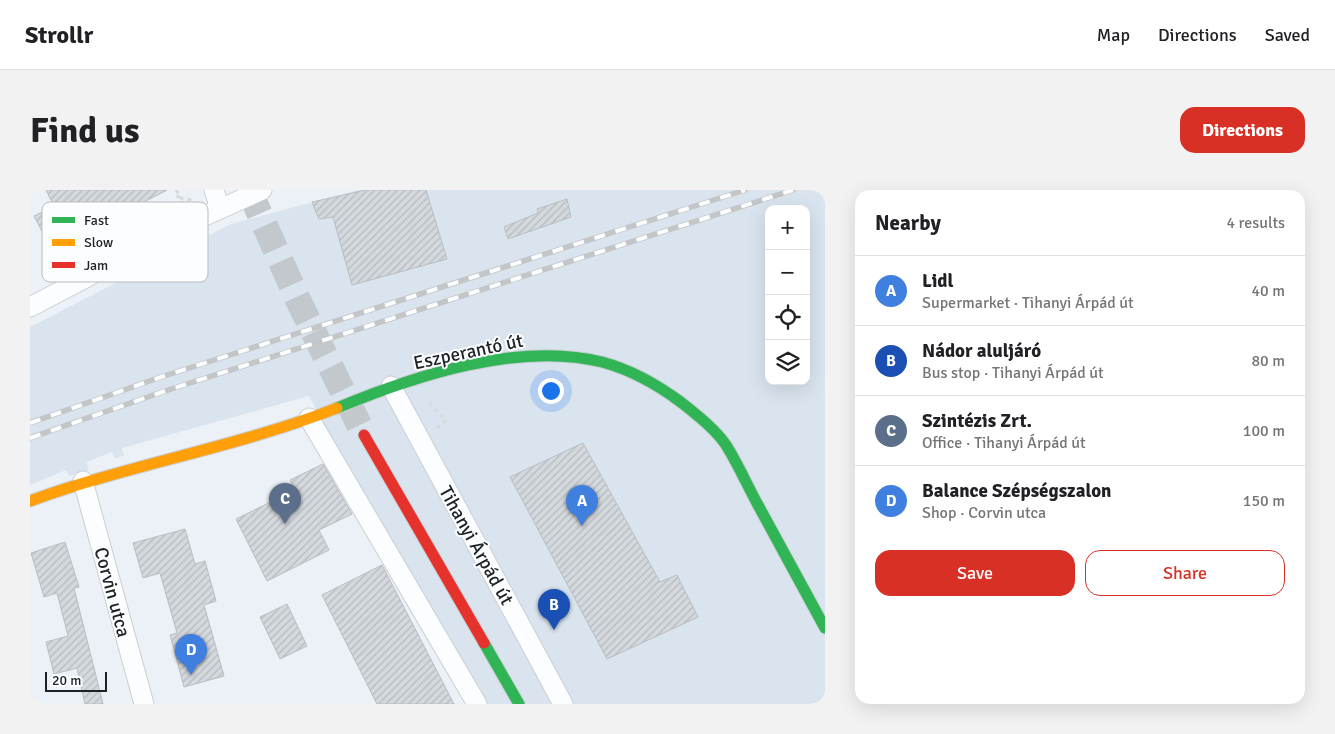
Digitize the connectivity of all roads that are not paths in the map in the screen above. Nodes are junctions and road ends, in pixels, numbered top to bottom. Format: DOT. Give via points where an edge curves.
graph roads {
  1 [pos="214,190"];
  2 [pos="262,190"];
  3 [pos="220,209"];
  4 [pos="208,215"];
  5 [pos="78,282"];
  6 [pos="30,307"];
  7 [pos="391,386"];
  8 [pos="309,418"];
  9 [pos="364,435"];
  10 [pos="83,481"];
  11 [pos="30,501"];
  12 [pos="825,628"];
  13 [pos="144,704"];
  14 [pos="477,704"];
  15 [pos="520,704"];
  16 [pos="563,704"];
  1 -- 3 [label="street"];
  2 -- 3 [label="street"];
  3 -- 4 [label="street"];
  5 -- 6 [label="street"];
  7 -- 8 [label="street, Eszperantó út"];
  7 -- 12 [label="street, Eszperantó út" via="483,363 557,355 599,360 644,378 689,408 725,444"];
  7 -- 16 [label="street, Tihanyi Árpád út"];
  8 -- 10 [label="street, Eszperantó út"];
  8 -- 14 [label="street"];
  9 -- 15 [label="street"];
  10 -- 11 [label="street, Eszperantó út"];
  10 -- 13 [label="street, Corvin utca"];
}
